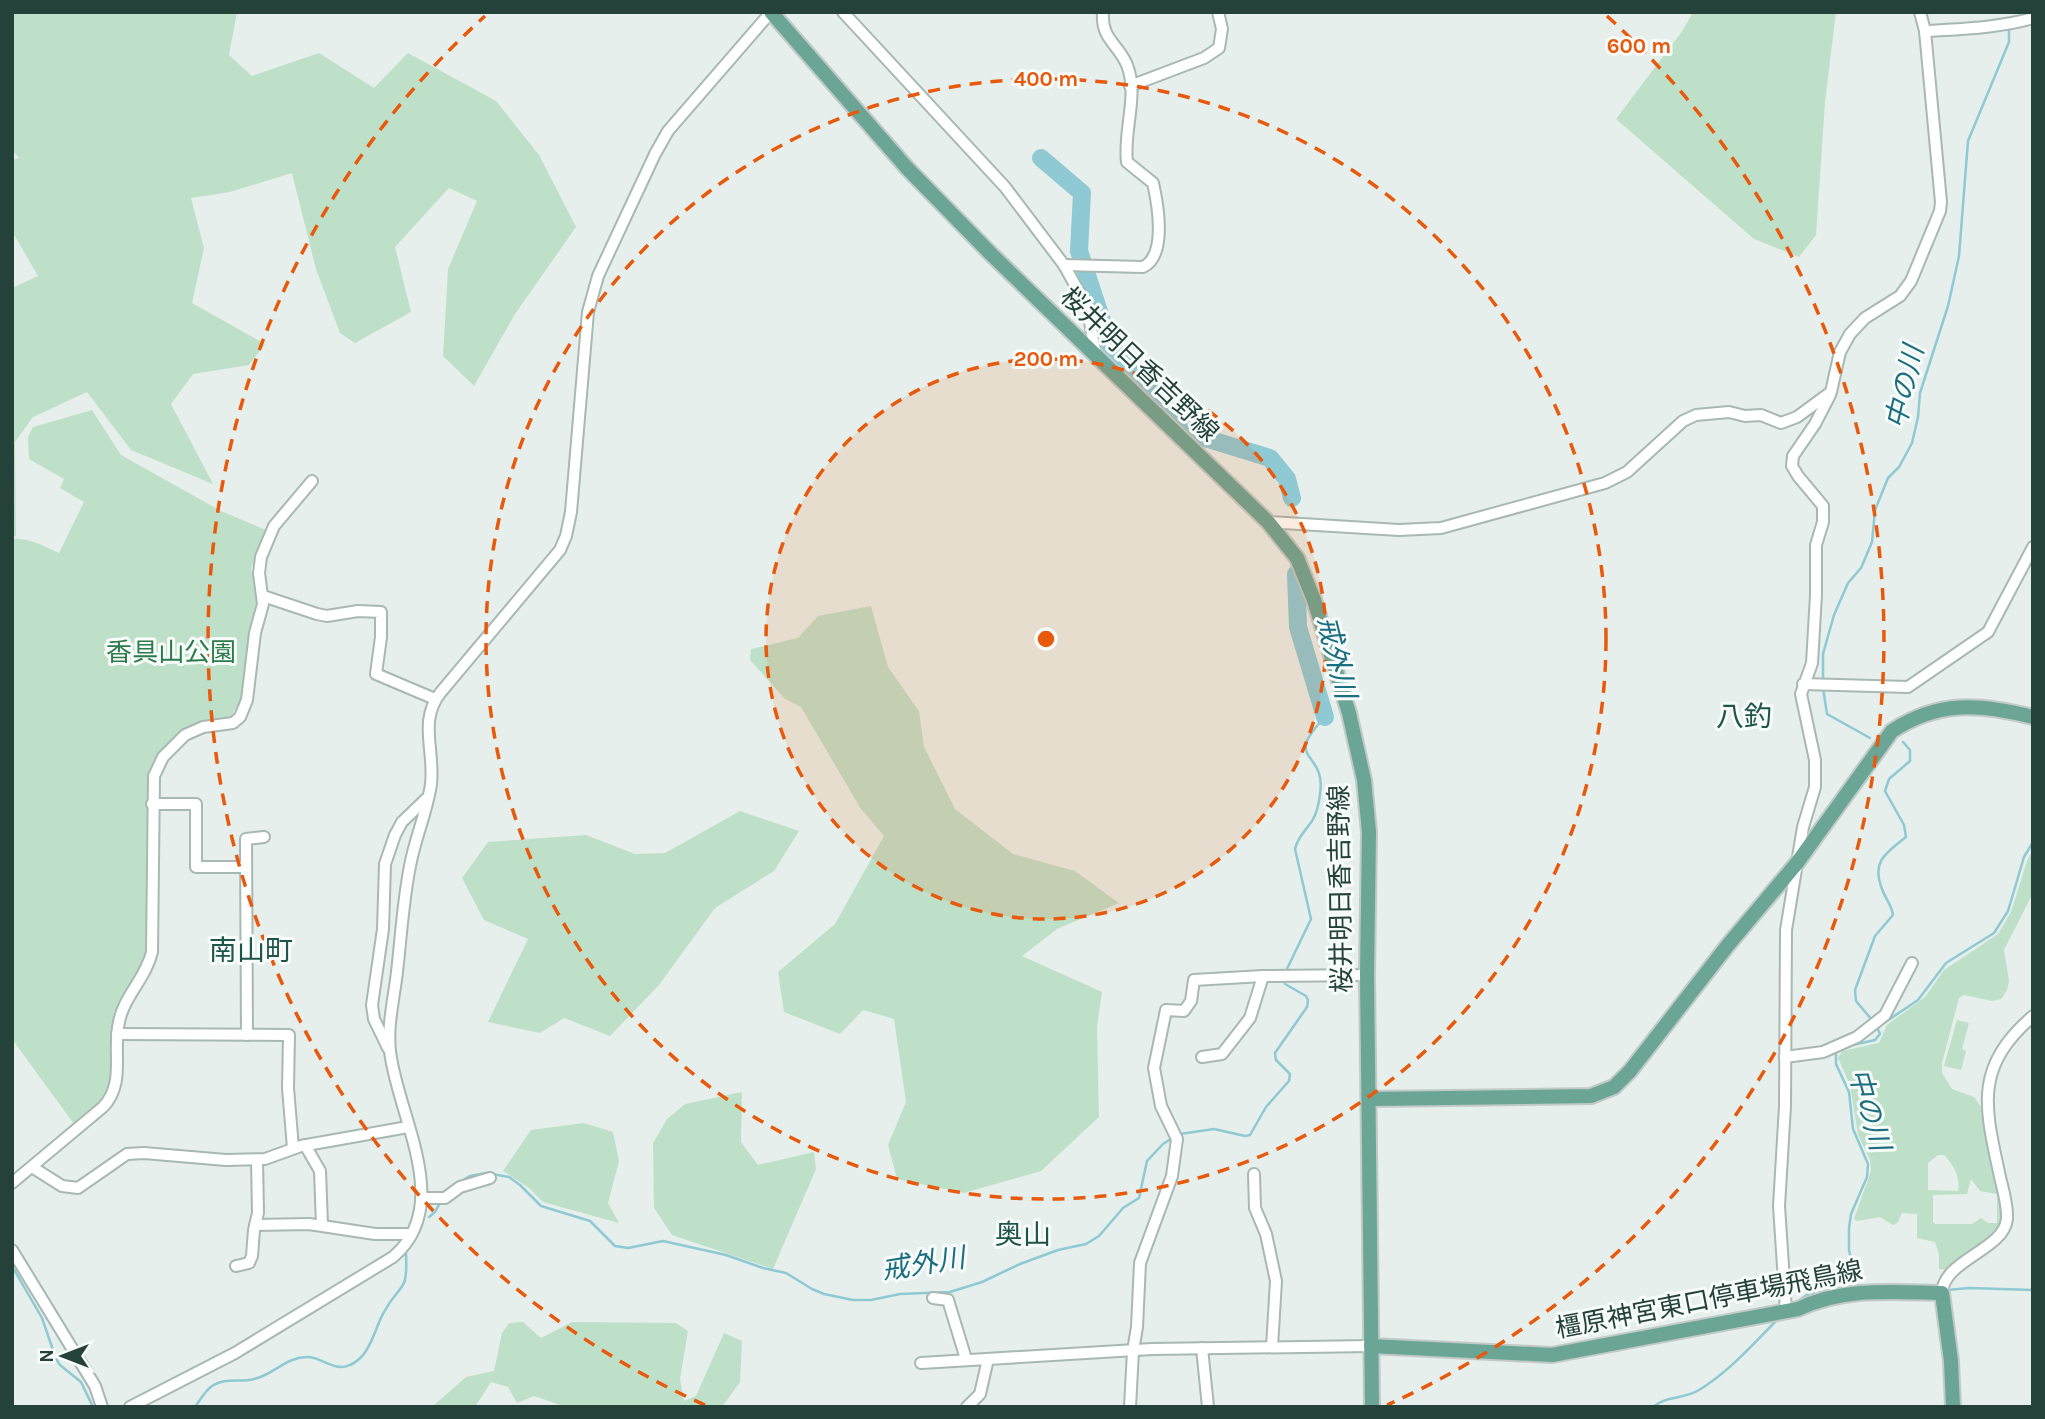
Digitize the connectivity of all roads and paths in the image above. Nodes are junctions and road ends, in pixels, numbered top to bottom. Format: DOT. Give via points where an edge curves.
graph roads {
  1 [pos="771,12"];
  2 [pos="843,12"];
  3 [pos="1103,12"];
  4 [pos="1218,12"];
  5 [pos="1920,12"];
  6 [pos="2033,19"];
  7 [pos="1924,31"];
  8 [pos="1130,86"];
  9 [pos="1064,265"];
  10 [pos="1096,356"];
  11 [pos="1831,392"];
  12 [pos="312,481"];
  13 [pos="1268,522"];
  14 [pos="2033,547"];
  15 [pos="263,596"];
  16 [pos="1803,684"];
  17 [pos="435,699"];
  18 [pos="2033,717"];
  19 [pos="429,797"];
  20 [pos="152,804"];
  21 [pos="264,837"];
  22 [pos="1797,863"];
  23 [pos="246,867"];
  24 [pos="1912,963"];
  25 [pos="1367,975"];
  26 [pos="1263,976"];
  27 [pos="2033,1016"];
  28 [pos="117,1034"];
  29 [pos="247,1035"];
  30 [pos="390,1050"];
  31 [pos="1202,1058"];
  32 [pos="1785,1058"];
  33 [pos="1369,1099"];
  34 [pos="408,1127"];
  35 [pos="305,1145"];
  36 [pos="293,1148"];
  37 [pos="257,1160"];
  38 [pos="32,1167"];
  39 [pos="1254,1174"];
  40 [pos="490,1178"];
  41 [pos="12,1182"];
  42 [pos="422,1198"];
  43 [pos="255,1224"];
  44 [pos="322,1225"];
  45 [pos="411,1234"];
  46 [pos="12,1250"];
  47 [pos="236,1266"];
  48 [pos="1942,1293"];
  49 [pos="933,1298"];
  50 [pos="1786,1311"];
  51 [pos="1371,1346"];
  52 [pos="1272,1347"];
  53 [pos="1202,1348"];
  54 [pos="1133,1351"];
  55 [pos="966,1359"];
  56 [pos="988,1359"];
  57 [pos="921,1363"];
  58 [pos="102,1407"];
  59 [pos="130,1407"];
  60 [pos="967,1407"];
  61 [pos="1130,1407"];
  62 [pos="1208,1407"];
  63 [pos="1372,1407"];
  64 [pos="1953,1407"];
  1 -- 10 [label="main road, 桜井明日香吉野線" via="906,168"];
  1 -- 17 [label="street" via="668,131 598,276 588,312 571,512 560,550"];
  2 -- 9 [label="street" via="1005,187"];
  3 -- 8 [label="street" via="1106,36 1127,65"];
  4 -- 8 [label="street" via="1222,29 1219,48"];
  5 -- 7 [label="street"];
  6 -- 7 [label="street"];
  7 -- 11 [label="street" via="1940,211 1911,281 1900,296 1865,318 1850,334 1840,352"];
  8 -- 9 [label="street" via="1127,162 1153,183 1156,254 1143,267"];
  9 -- 10 [label="street" via="1089,316"];
  10 -- 13 [label="main road, 桜井明日香吉野線"];
  11 -- 13 [label="street" via="1782,424 1761,415 1696,415 1683,421 1627,472 1605,483 1451,526 1399,530"];
  11 -- 16 [label="street" via="1793,456 1792,466 1823,506 1824,522 1816,545 1812,663"];
  12 -- 15 [label="street" via="270,534 259,565"];
  13 -- 25 [label="main road, 桜井明日香吉野線" via="1297,558 1314,600 1364,780 1369,832"];
  14 -- 16 [label="street" via="1988,632 1908,687"];
  15 -- 17 [label="street" via="327,616 380,612 376,674"];
  15 -- 20 [label="street" via="247,700 240,717 233,723 193,730 177,741 154,776"];
  16 -- 22 [label="street" via="1802,706 1815,760 1815,787"];
  17 -- 19 [label="street" via="427,733 432,768"];
  18 -- 22 [label="main road" via="1969,705 1910,719 1892,731 1877,750"];
  19 -- 30 [label="street" via="410,866"];
  19 -- 30 [label="street" via="402,822 385,864 383,929 372,1005"];
  20 -- 23 [label="street" via="197,804 197,867"];
  20 -- 28 [label="street" via="152,953 121,1014"];
  21 -- 23 [label="street" via="246,839"];
  22 -- 32 [label="street" via="1786,930"];
  22 -- 33 [label="main road" via="1614,1087 1591,1096"];
  23 -- 29 [label="street"];
  24 -- 32 [label="street" via="1885,1014 1857,1037 1824,1052"];
  25 -- 26 [label="street"];
  25 -- 33 [label="main road, 桜井明日香吉野線"];
  26 -- 31 [label="street" via="1250,1017 1222,1054"];
  26 -- 54 [label="street" via="1194,980 1185,1011 1166,1010 1154,1068 1161,1106 1176,1136 1172,1177 1140,1263"];
  27 -- 48 [label="street" via="2011,1035 1988,1088 1987,1113 2006,1203 2006,1226 1951,1273 1942,1284"];
  28 -- 29 [label="street"];
  28 -- 38 [label="street" via="116,1085 109,1101"];
  29 -- 36 [label="street" via="289,1035"];
  30 -- 34 [label="street"];
  32 -- 50 [label="street" via="1779,1206"];
  33 -- 51 [label="main road"];
  34 -- 35 [label="street"];
  34 -- 42 [label="street"];
  35 -- 36 [label="street"];
  35 -- 44 [label="street" via="320,1171"];
  36 -- 37 [label="street"];
  37 -- 38 [label="street" via="135,1153 120,1158 86,1184 69,1188"];
  37 -- 43 [label="street"];
  38 -- 41 [label="street"];
  39 -- 52 [label="street" via="1255,1208 1276,1281"];
  40 -- 42 [label="street" via="441,1198"];
  42 -- 45 [label="street" via="419,1220"];
  43 -- 44 [label="street"];
  43 -- 47 [label="street" via="251,1260"];
  44 -- 45 [label="street" via="375,1234"];
  45 -- 59 [label="street" via="393,1257 234,1353"];
  46 -- 58 [label="street" via="95,1386"];
  48 -- 50 [label="main road, 橿原神宮東口停車場飛鳥線" via="1863,1291"];
  48 -- 64 [label="main road"];
  49 -- 55 [label="street" via="948,1300"];
  50 -- 51 [label="main road, 橿原神宮東口停車場飛鳥線" via="1552,1355"];
  51 -- 52 [label="street"];
  51 -- 63 [label="main road"];
  52 -- 53 [label="street"];
  53 -- 54 [label="street"];
  53 -- 62 [label="street"];
  54 -- 56 [label="street"];
  54 -- 61 [label="street"];
  55 -- 56 [label="street"];
  55 -- 57 [label="street"];
  56 -- 60 [label="street" via="980,1394"];
}
